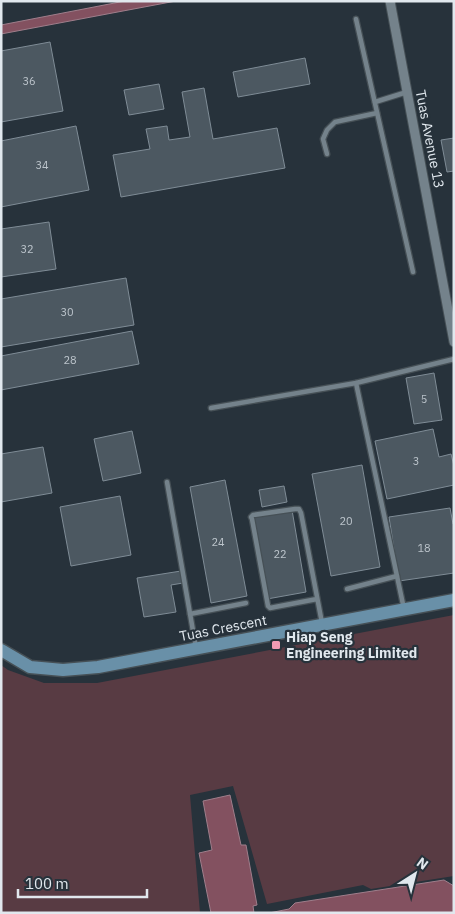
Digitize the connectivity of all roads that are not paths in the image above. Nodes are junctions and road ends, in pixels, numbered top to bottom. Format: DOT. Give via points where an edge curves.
graph roads {
  1 [pos="390,1"];
  2 [pos="356,19"];
  3 [pos="407,92"];
  4 [pos="375,102"];
  5 [pos="377,113"];
  6 [pos="327,154"];
  7 [pos="413,272"];
  8 [pos="450,304"];
  9 [pos="454,342"];
  10 [pos="454,359"];
  11 [pos="356,382"];
  12 [pos="211,408"];
  13 [pos="167,482"];
  14 [pos="397,576"];
  15 [pos="348,588"];
  16 [pos="317,598"];
  17 [pos="454,600"];
  18 [pos="246,603"];
  19 [pos="404,610"];
  20 [pos="190,614"];
  21 [pos="328,627"];
  22 [pos="196,649"];
  23 [pos="1,650"];
  1 -- 3 [label="street, Tuas Avenue 13"];
  2 -- 4 [label="lane"];
  3 -- 4 [label="lane"];
  3 -- 8 [label="street, Tuas Avenue 13"];
  4 -- 5 [label="lane"];
  5 -- 6 [label="lane" via="335,122 326,130 323,139"];
  5 -- 7 [label="lane"];
  8 -- 9 [label="street, Tuas Avenue 13"];
  10 -- 11 [label="lane"];
  11 -- 12 [label="lane"];
  11 -- 14 [label="lane"];
  13 -- 20 [label="lane"];
  14 -- 15 [label="lane"];
  14 -- 19 [label="lane"];
  16 -- 16 [label="lane" via="299,510 253,515 268,606"];
  16 -- 21 [label="lane"];
  17 -- 19 [label="street, Tuas Crescent"];
  18 -- 20 [label="lane"];
  19 -- 21 [label="street, Tuas Crescent"];
  20 -- 22 [label="lane"];
  21 -- 22 [label="street, Tuas Crescent"];
  22 -- 23 [label="street, Tuas Crescent" via="63,670 30,667"];
}
